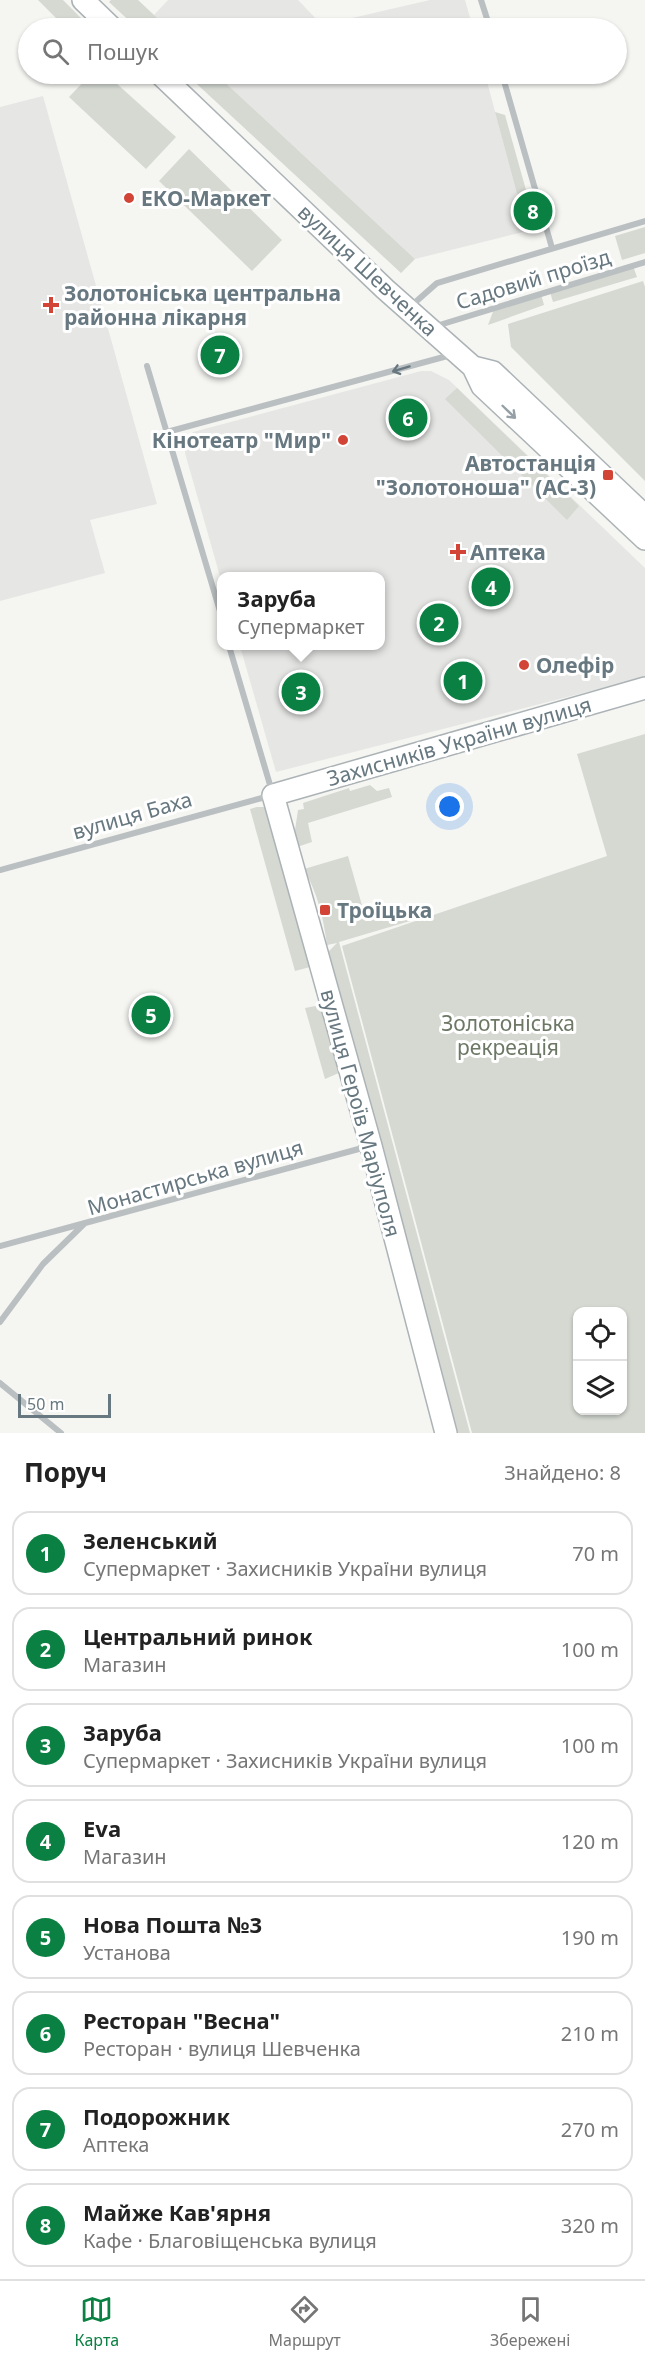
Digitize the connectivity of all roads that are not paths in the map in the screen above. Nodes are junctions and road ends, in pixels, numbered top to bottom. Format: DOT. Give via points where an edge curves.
graph roads {
  1 [pos="83,0"];
  2 [pos="482,0"];
  3 [pos="102,18"];
  4 [pos="487,18"];
  5 [pos="170,84"];
  6 [pos="505,84"];
  7 [pos="645,220"];
  8 [pos="552,248"];
  9 [pos="645,262"];
  10 [pos="408,308"];
  11 [pos="431,328"];
  12 [pos="457,353"];
  13 [pos="147,366"];
  14 [pos="473,367"];
  15 [pos="167,432"];
  16 [pos="645,516"];
  17 [pos="645,539"];
  18 [pos="217,601"];
  19 [pos="230,650"];
  20 [pos="645,688"];
  21 [pos="273,795"];
  22 [pos="0,870"];
  23 [pos="371,1146"];
  24 [pos="85,1223"];
  25 [pos="0,1246"];
  26 [pos="0,1322"];
  27 [pos="0,1383"];
  28 [pos="61,1433"];
  29 [pos="446,1433"];
  1 -- 3 [label="main road"];
  2 -- 4 [label="street"];
  5 -- 10 [label="main road, вулиця Шевченка"];
  6 -- 8 [label="street"];
  7 -- 8 [label="street"];
  8 -- 10 [label="street" via="437,283"];
  9 -- 11 [label="street, Садовий проїзд"];
  10 -- 11 [label="main road, вулиця Шевченка"];
  11 -- 12 [label="main road, вулиця Шевченка"];
  12 -- 14 [label="main road, вулиця Шевченка"];
  12 -- 15 [label="street, one-way"];
  13 -- 15 [label="street"];
  14 -- 16 [label="main road, вулиця Шевченка" via="493,372"];
  14 -- 17 [label="main road, вулиця Шевченка, one-way" via="482,386"];
  15 -- 18 [label="street"];
  19 -- 21 [label="street"];
  20 -- 21 [label="main road, Захисників України вулиця"];
  21 -- 22 [label="street, вулиця Баха"];
  21 -- 23 [label="main road, вулиця Героїв Маріуполя"];
  23 -- 24 [label="street, Монастирська вулиця"];
  23 -- 29 [label="main road, вулиця Героїв Маріуполя"];
  24 -- 25 [label="street"];
  24 -- 26 [label="street, Монастирська вулиця" via="43,1264"];
  27 -- 28 [label="street"];
}
